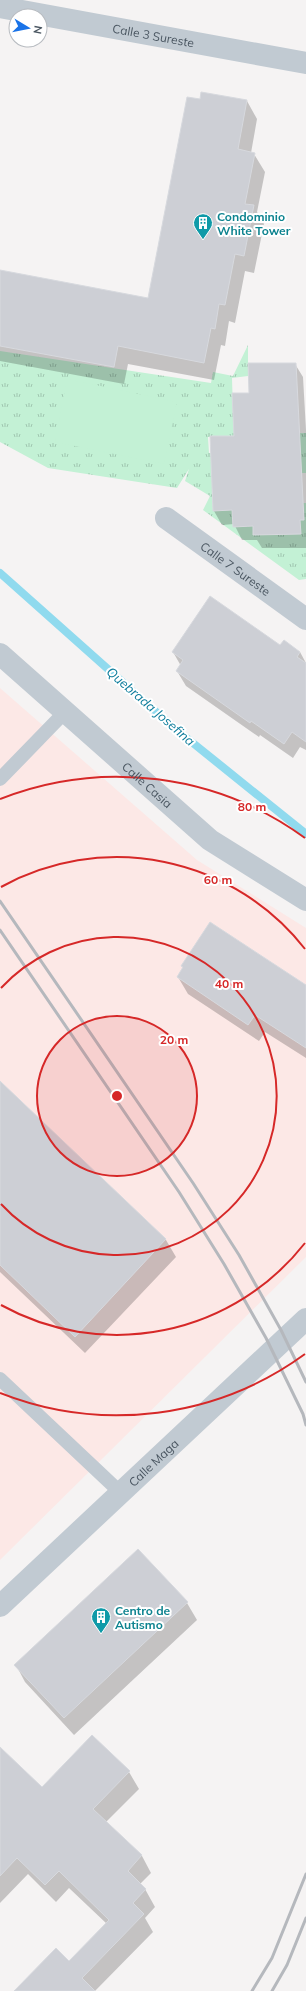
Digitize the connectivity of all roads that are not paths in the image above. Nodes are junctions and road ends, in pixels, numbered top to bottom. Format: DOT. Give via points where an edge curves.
graph roads {
  1 [pos="0,7"];
  2 [pos="306,63"];
  3 [pos="166,518"];
  4 [pos="306,620"];
  5 [pos="0,654"];
  6 [pos="65,712"];
  7 [pos="0,779"];
  8 [pos="306,900"];
  9 [pos="306,1318"];
  10 [pos="0,1379"];
  11 [pos="121,1493"];
  12 [pos="0,1606"];
  1 -- 2 [label="street, Calle 3 Sureste"];
  3 -- 4 [label="street, Calle 7 Sureste"];
  5 -- 6 [label="street, Calle Casia"];
  6 -- 7 [label="lane"];
  6 -- 8 [label="street, Calle Casia" via="210,840"];
  9 -- 11 [label="street, Calle Maga"];
  10 -- 11 [label="lane"];
  11 -- 12 [label="street, Calle Maga"];
}
